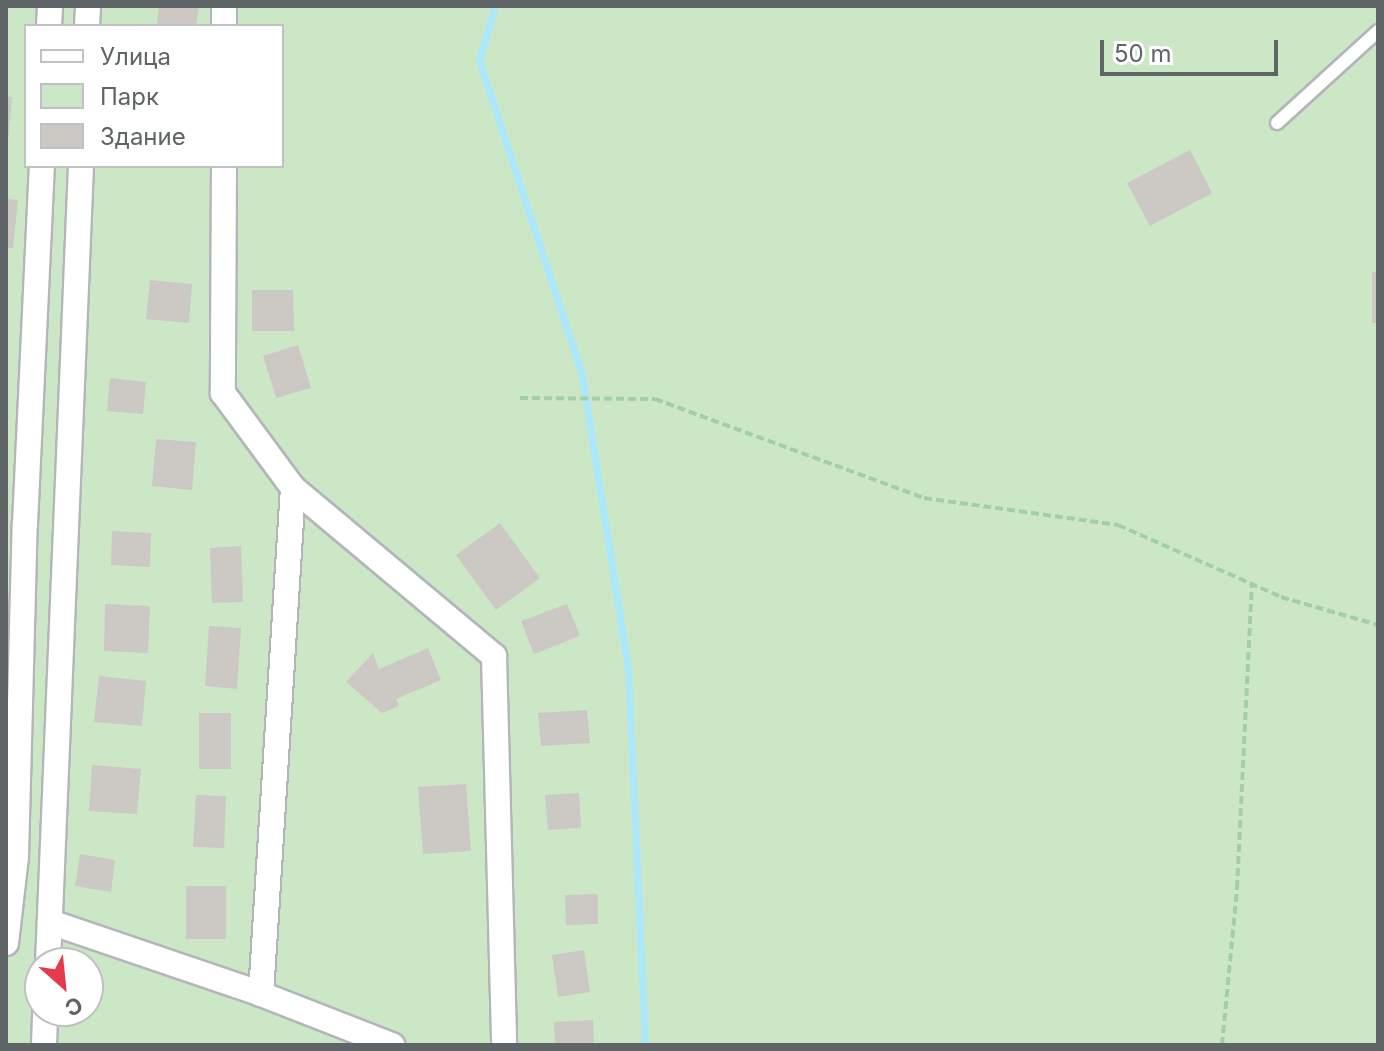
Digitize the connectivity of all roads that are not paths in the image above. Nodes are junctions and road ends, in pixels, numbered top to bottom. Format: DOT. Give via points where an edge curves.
graph roads {
  1 [pos="1378,31"];
  2 [pos="1277,123"];
  3 [pos="42,168"];
  4 [pos="81,168"];
  5 [pos="224,168"];
  6 [pos="293,488"];
  7 [pos="50,922"];
  8 [pos="6,943"];
  9 [pos="49,947"];
  10 [pos="261,994"];
  11 [pos="392,1045"];
  12 [pos="504,1045"];
  1 -- 2 [label="lane"];
  3 -- 8 [label="street" via="16,857"];
  4 -- 7 [label="street"];
  5 -- 6 [label="street" via="223,393"];
  6 -- 10 [label="street"];
  6 -- 12 [label="street" via="494,656"];
  7 -- 9 [label="street"];
  7 -- 10 [label="street"];
  10 -- 11 [label="street"];
}
